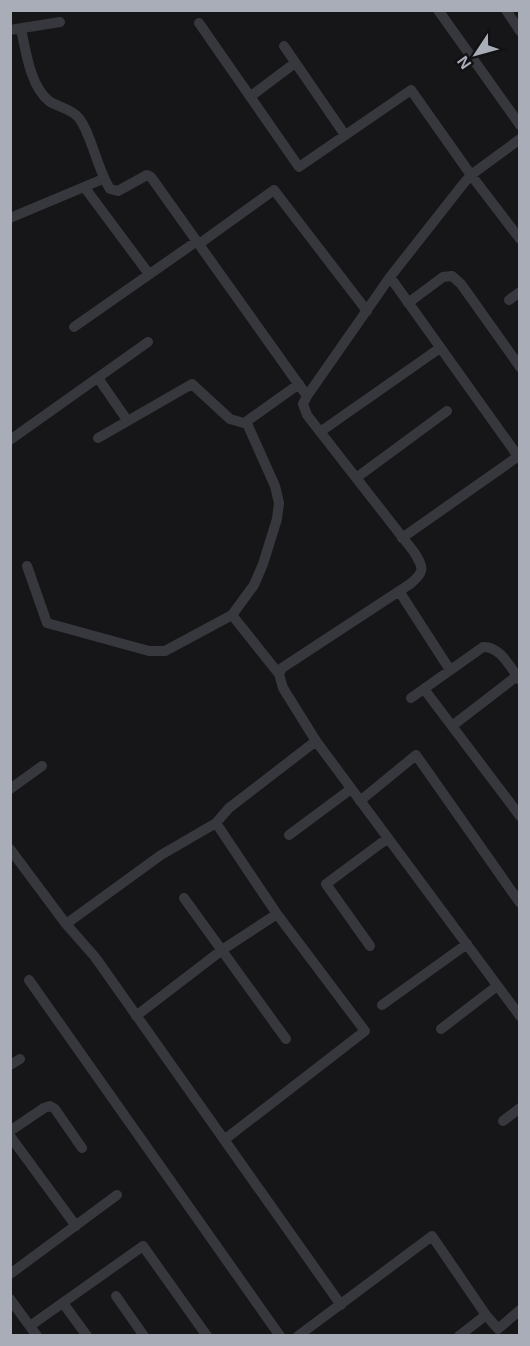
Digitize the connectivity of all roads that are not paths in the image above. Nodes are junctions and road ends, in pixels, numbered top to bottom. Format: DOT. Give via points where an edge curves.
graph roads {
  1 [pos="438,10"];
  2 [pos="506,10"];
  3 [pos="60,22"];
  4 [pos="199,23"];
  5 [pos="16,29"];
  6 [pos="519,30"];
  7 [pos="284,46"];
  8 [pos="295,63"];
  9 [pos="251,96"];
  10 [pos="519,125"];
  11 [pos="345,135"];
  12 [pos="519,139"];
  13 [pos="471,175"];
  14 [pos="103,179"];
  15 [pos="85,188"];
  16 [pos="10,219"];
  17 [pos="516,226"];
  18 [pos="519,239"];
  19 [pos="198,243"];
  20 [pos="149,274"];
  21 [pos="390,277"];
  22 [pos="519,292"];
  23 [pos="509,300"];
  24 [pos="408,303"];
  25 [pos="367,311"];
  26 [pos="74,327"];
  27 [pos="148,342"];
  28 [pos="440,348"];
  29 [pos="519,367"];
  30 [pos="98,378"];
  31 [pos="299,384"];
  32 [pos="307,396"];
  33 [pos="447,411"];
  34 [pos="127,420"];
  35 [pos="247,424"];
  36 [pos="320,432"];
  37 [pos="12,436"];
  38 [pos="98,438"];
  39 [pos="519,457"];
  40 [pos="356,478"];
  41 [pos="402,538"];
  42 [pos="27,566"];
  43 [pos="399,591"];
  44 [pos="232,615"];
  45 [pos="450,670"];
  46 [pos="279,674"];
  47 [pos="518,678"];
  48 [pos="424,689"];
  49 [pos="411,698"];
  50 [pos="452,726"];
  51 [pos="316,741"];
  52 [pos="42,766"];
  53 [pos="10,789"];
  54 [pos="351,789"];
  55 [pos="360,801"];
  56 [pos="515,802"];
  57 [pos="519,816"];
  58 [pos="216,823"];
  59 [pos="289,835"];
  60 [pos="388,838"];
  61 [pos="10,849"];
  62 [pos="14,861"];
  63 [pos="184,898"];
  64 [pos="519,903"];
  65 [pos="277,914"];
  66 [pos="66,924"];
  67 [pos="467,944"];
  68 [pos="370,946"];
  69 [pos="222,950"];
  70 [pos="29,980"];
  71 [pos="497,986"];
  72 [pos="382,1005"];
  73 [pos="136,1016"];
  74 [pos="519,1016"];
  75 [pos="441,1029"];
  76 [pos="286,1040"];
  77 [pos="519,1108"];
  78 [pos="503,1121"];
  79 [pos="10,1131"];
  80 [pos="10,1136"];
  81 [pos="224,1140"];
  82 [pos="82,1148"];
  83 [pos="117,1195"];
  84 [pos="76,1226"];
  85 [pos="10,1274"];
  86 [pos="116,1296"];
  87 [pos="10,1299"];
  88 [pos="63,1303"];
  89 [pos="341,1305"];
  90 [pos="519,1310"];
  91 [pos="486,1315"];
  92 [pos="34,1331"];
  93 [pos="501,1332"];
  94 [pos="87,1335"];
  95 [pos="144,1335"];
  96 [pos="207,1335"];
  97 [pos="280,1335"];
  98 [pos="298,1335"];
  99 [pos="459,1335"];
  1 -- 10 [label="street"];
  2 -- 6 [label="street"];
  3 -- 5 [label="street"];
  4 -- 9 [label="street"];
  5 -- 14 [label="street" via="36,83 51,102 77,117"];
  7 -- 8 [label="street"];
  8 -- 9 [label="street"];
  8 -- 11 [label="street"];
  9 -- 11 [label="street" via="298,166"];
  11 -- 13 [label="street" via="411,90"];
  12 -- 13 [label="street"];
  13 -- 17 [label="street"];
  13 -- 21 [label="street"];
  14 -- 15 [label="street"];
  14 -- 19 [label="street" via="110,189 118,191 140,178 151,177"];
  15 -- 16 [label="street"];
  15 -- 20 [label="street"];
  17 -- 18 [label="street"];
  19 -- 20 [label="street"];
  19 -- 25 [label="street" via="274,190"];
  19 -- 31 [label="street"];
  20 -- 26 [label="street"];
  21 -- 24 [label="street"];
  21 -- 25 [label="street"];
  22 -- 23 [label="street"];
  24 -- 28 [label="street"];
  24 -- 29 [label="street" via="443,277 452,276"];
  25 -- 32 [label="street"];
  27 -- 30 [label="street"];
  28 -- 36 [label="street"];
  28 -- 39 [label="street"];
  30 -- 34 [label="street"];
  30 -- 37 [label="street"];
  31 -- 32 [label="street"];
  31 -- 35 [label="street"];
  32 -- 36 [label="street" via="303,404"];
  33 -- 40 [label="street"];
  34 -- 35 [label="street" via="192,384 230,419"];
  34 -- 38 [label="street"];
  35 -- 44 [label="street" via="279,503 263,564 254,585"];
  36 -- 40 [label="street"];
  39 -- 41 [label="street"];
  40 -- 41 [label="street"];
  41 -- 43 [label="street" via="422,564 422,570 420,576"];
  42 -- 44 [label="street" via="46,623 149,651 165,651"];
  43 -- 45 [label="street"];
  43 -- 46 [label="street" via="282,668"];
  44 -- 46 [label="street"];
  45 -- 47 [label="street" via="478,650 489,647 500,654"];
  45 -- 48 [label="street"];
  46 -- 51 [label="street" via="283,688"];
  47 -- 50 [label="street"];
  48 -- 49 [label="street"];
  48 -- 50 [label="street"];
  50 -- 56 [label="street"];
  51 -- 54 [label="street"];
  51 -- 58 [label="street" via="229,808"];
  52 -- 53 [label="street"];
  54 -- 55 [label="street"];
  54 -- 59 [label="street"];
  55 -- 60 [label="street"];
  55 -- 64 [label="street" via="416,755"];
  56 -- 57 [label="street"];
  58 -- 65 [label="street"];
  58 -- 66 [label="street" via="161,855"];
  60 -- 67 [label="street"];
  60 -- 68 [label="street" via="326,884"];
  61 -- 62 [label="street"];
  62 -- 66 [label="street"];
  63 -- 69 [label="street"];
  65 -- 69 [label="street"];
  65 -- 81 [label="street" via="365,1031"];
  66 -- 73 [label="street" via="95,957"];
  67 -- 71 [label="street"];
  67 -- 72 [label="street"];
  69 -- 73 [label="street"];
  69 -- 76 [label="street"];
  70 -- 97 [label="street"];
  71 -- 74 [label="street"];
  71 -- 75 [label="street"];
  73 -- 81 [label="street"];
  77 -- 78 [label="street"];
  79 -- 82 [label="street" via="50,1106"];
  80 -- 84 [label="street"];
  81 -- 89 [label="street"];
  83 -- 84 [label="street"];
  84 -- 85 [label="street"];
  86 -- 95 [label="street"];
  87 -- 92 [label="street"];
  88 -- 92 [label="street"];
  88 -- 94 [label="street"];
  88 -- 96 [label="street" via="143,1246"];
  89 -- 91 [label="street" via="432,1236"];
  89 -- 98 [label="street"];
  90 -- 93 [label="street"];
  91 -- 93 [label="street"];
  91 -- 99 [label="street"];
}
